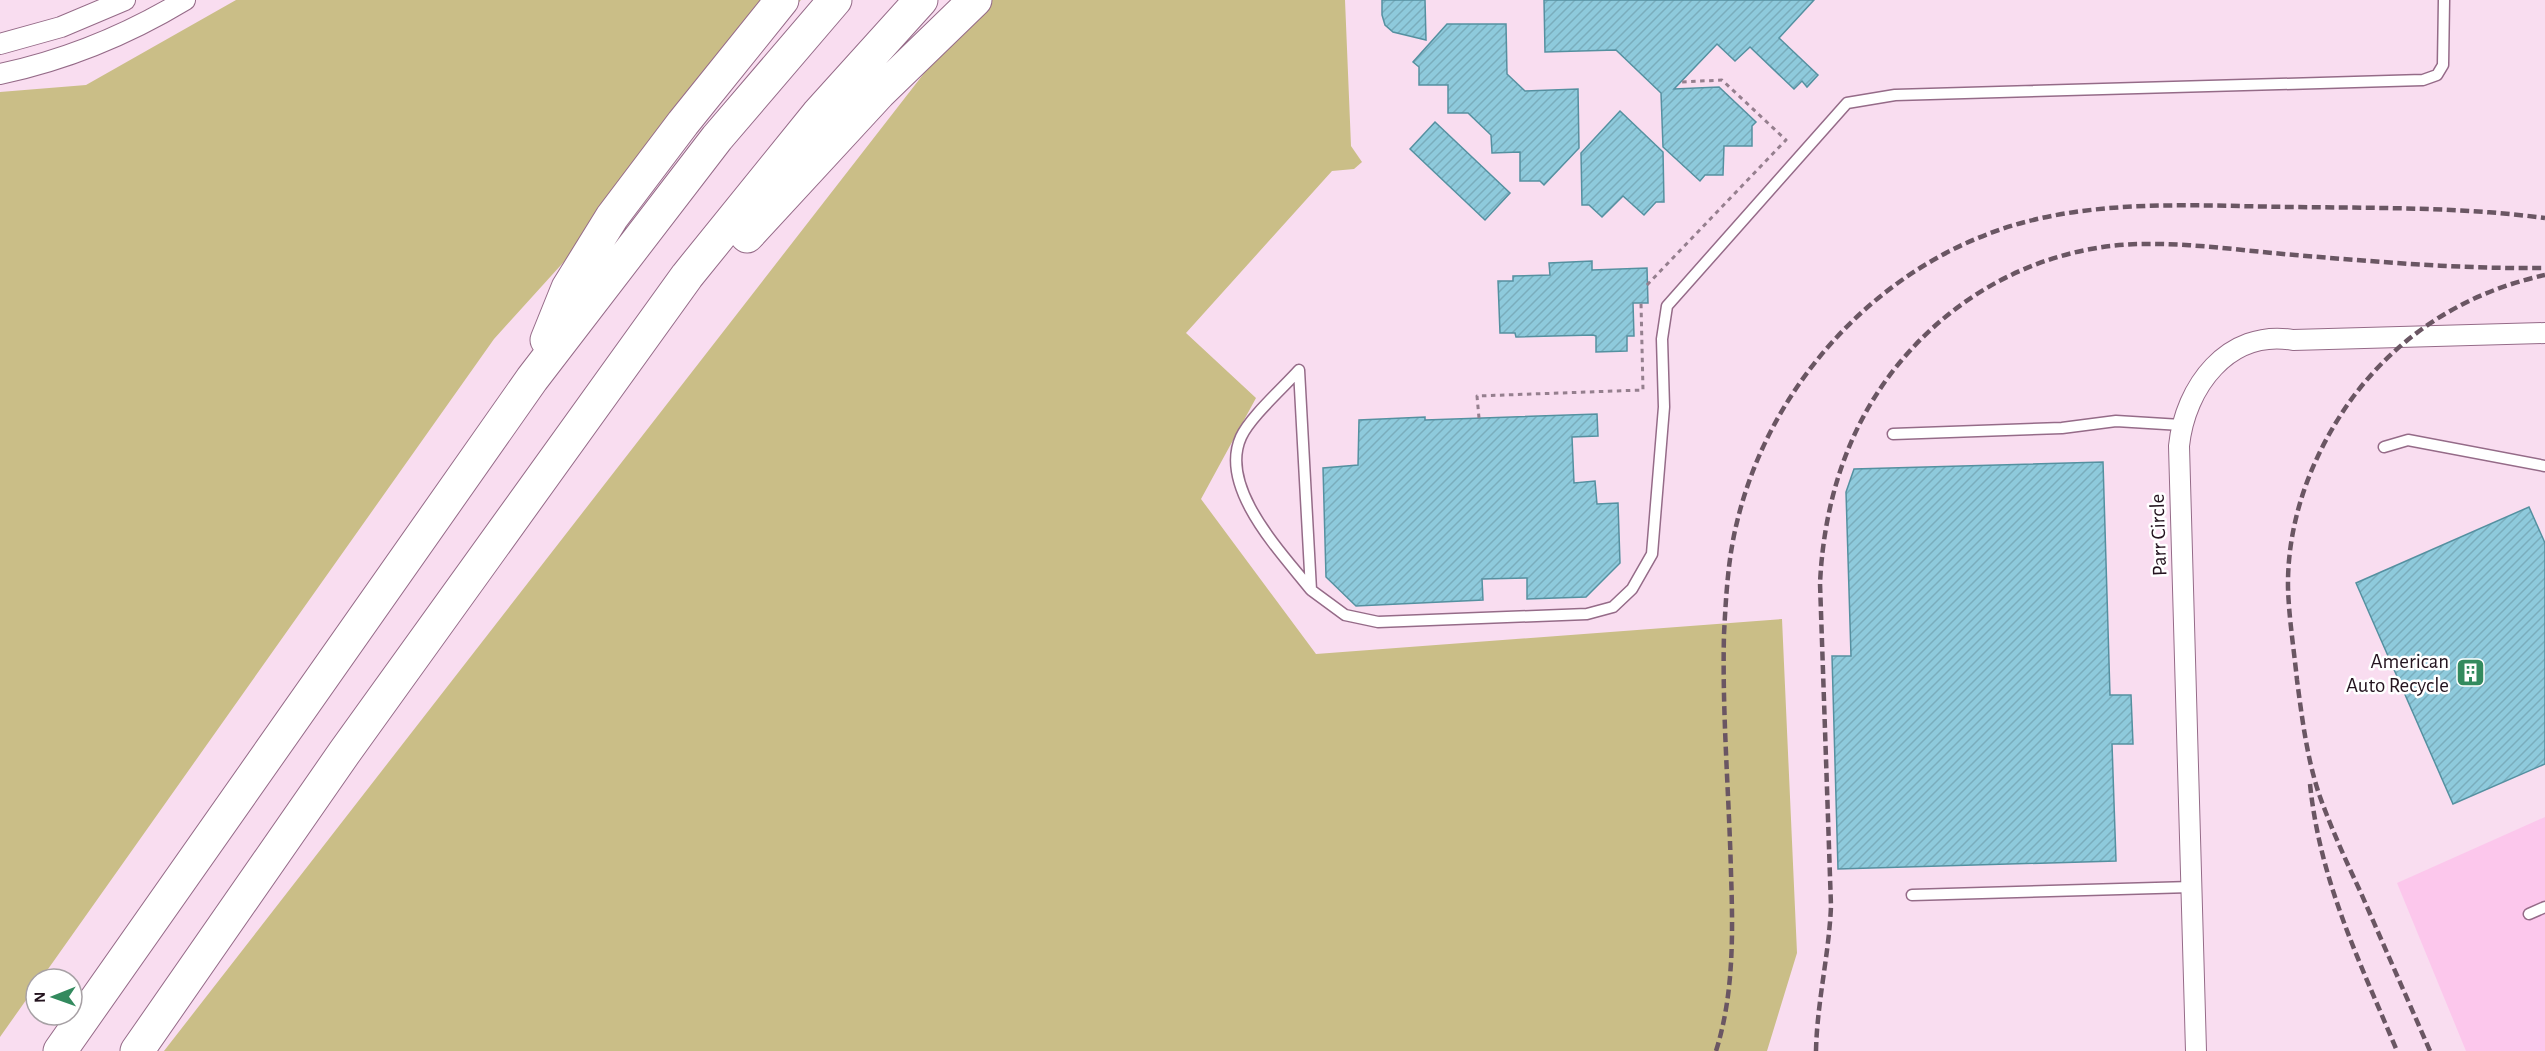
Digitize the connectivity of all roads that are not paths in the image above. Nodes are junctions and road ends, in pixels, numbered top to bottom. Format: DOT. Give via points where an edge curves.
graph roads {
  1 [pos="125,0"];
  2 [pos="185,0"];
  3 [pos="782,0"];
  4 [pos="835,0"];
  5 [pos="921,0"];
  6 [pos="975,0"];
  7 [pos="2444,0"];
  8 [pos="0,44"];
  9 [pos="0,74"];
  10 [pos="2545,333"];
  11 [pos="640,341"];
  12 [pos="532,379"];
  13 [pos="2181,424"];
  14 [pos="1893,434"];
  15 [pos="2384,447"];
  16 [pos="2545,466"];
  17 [pos="1311,590"];
  18 [pos="2191,888"];
  19 [pos="1912,896"];
  20 [pos="2545,907"];
  21 [pos="2529,914"];
  22 [pos="60,1051"];
  23 [pos="137,1051"];
  24 [pos="2196,1051"];
  1 -- 8 [label="street" via="61,27"];
  2 -- 9 [label="street" via="115,38"];
  3 -- 12 [label="highway" via="612,217 568,288"];
  4 -- 12 [label="highway" via="717,138"];
  5 -- 11 [label="highway" via="819,114 687,276"];
  6 -- 11 [label="highway" via="863,110 686,305"];
  7 -- 17 [label="lane" via="2443,65 2437,75 2423,80 1895,95 1847,102 1667,306 1662,339 1664,406 1652,554 1632,589 1613,607 1587,614 1378,622 1345,615"];
  10 -- 13 [label="street, Parr Circle" via="2294,340 2275,337 2259,341 2231,353 2212,368 2198,384"];
  11 -- 23 [label="highway"];
  12 -- 22 [label="highway"];
  13 -- 14 [label="lane" via="2116,421 2062,428"];
  13 -- 18 [label="street, Parr Circle"];
  15 -- 16 [label="lane" via="2408,440"];
  17 -- 17 [label="lane" via="1309,559 1299,370 1241,437 1236,460 1238,483 1261,526"];
  18 -- 19 [label="lane"];
  18 -- 24 [label="street, Parr Circle"];
  20 -- 21 [label="lane"];
}
